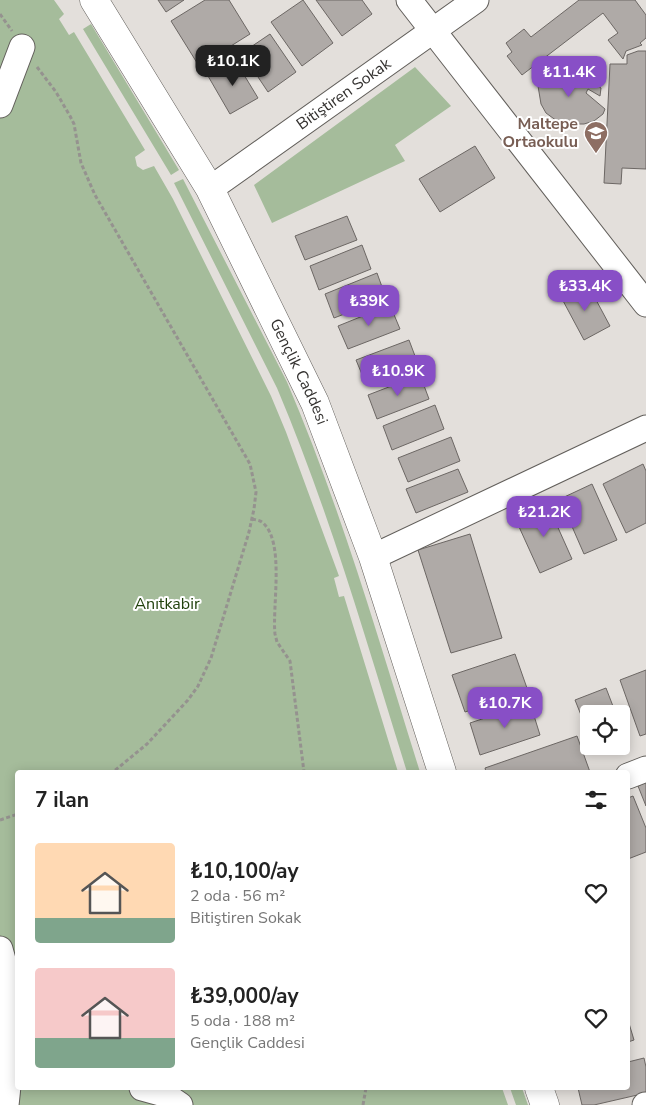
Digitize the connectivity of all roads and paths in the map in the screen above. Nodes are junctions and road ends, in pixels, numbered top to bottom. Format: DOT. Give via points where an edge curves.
graph roads {
  1 [pos="94,0"];
  2 [pos="409,0"];
  3 [pos="476,0"];
  4 [pos="432,31"];
  5 [pos="22,47"];
  6 [pos="0,105"];
  7 [pos="210,189"];
  8 [pos="646,304"];
  9 [pos="646,428"];
  10 [pos="252,519"];
  11 [pos="373,556"];
  12 [pos="646,769"];
  13 [pos="115,770"];
  14 [pos="304,770"];
  15 [pos="441,770"];
  16 [pos="630,775"];
  17 [pos="15,815"];
  18 [pos="0,820"];
  19 [pos="0,949"];
  20 [pos="15,1033"];
  21 [pos="149,1090"];
  22 [pos="366,1090"];
  23 [pos="540,1090"];
  24 [pos="6,1105"];
  25 [pos="180,1105"];
  26 [pos="363,1105"];
  27 [pos="545,1105"];
  1 -- 7 [label="main road, Gençlik Caddesi"];
  2 -- 4 [label="street"];
  3 -- 4 [label="street, Bitiştiren Sokak"];
  4 -- 7 [label="street, Bitiştiren Sokak"];
  4 -- 8 [label="street"];
  5 -- 6 [label="street"];
  5 -- 10 [label="path" via="70,116 81,163 95,195 250,464 256,492"];
  7 -- 11 [label="main road, Gençlik Caddesi" via="315,402"];
  9 -- 11 [label="street"];
  10 -- 13 [label="path" via="217,642 198,686 147,744"];
  10 -- 14 [label="path" via="264,524 273,543 276,567 274,634 290,661"];
  11 -- 15 [label="main road, Gençlik Caddesi"];
  12 -- 16 [label="street"];
  17 -- 18 [label="path"];
  19 -- 20 [label="street"];
  20 -- 24 [label="street"];
  21 -- 25 [label="street" via="164,1094"];
  22 -- 26 [label="path"];
  23 -- 27 [label="main road"];
}
